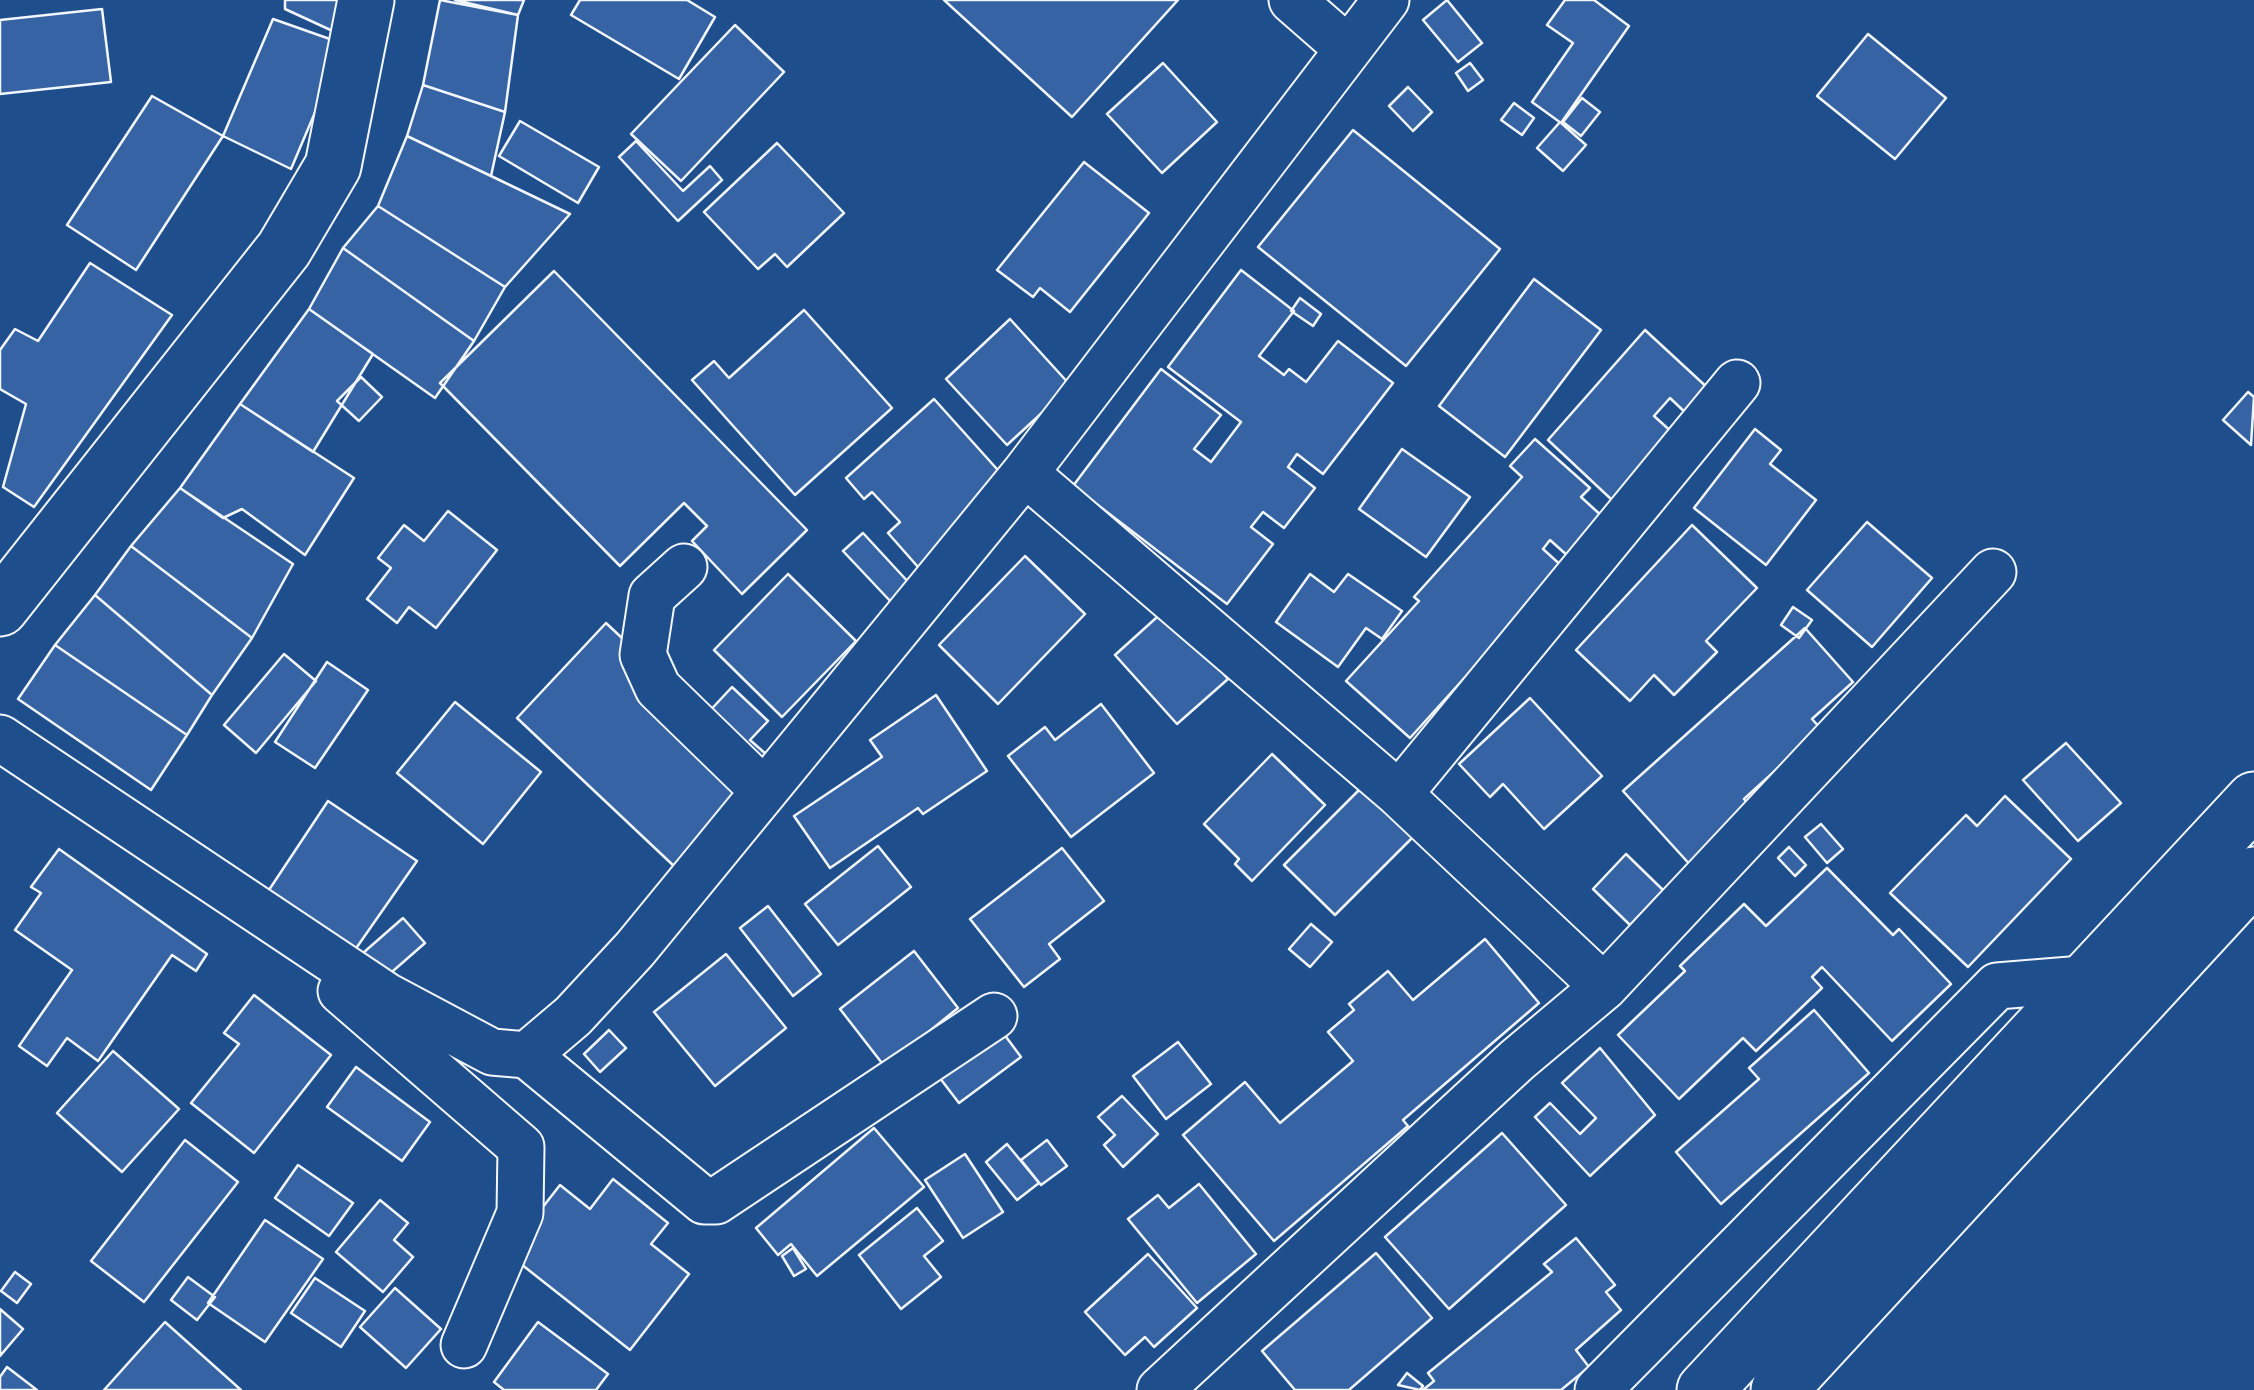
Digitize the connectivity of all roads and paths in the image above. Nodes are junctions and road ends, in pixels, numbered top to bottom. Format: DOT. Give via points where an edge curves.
graph roads {
  1 [pos="366,0"];
  2 [pos="1292,0"];
  3 [pos="1386,0"];
  4 [pos="1348,49"];
  5 [pos="1737,383"];
  6 [pos="1024,473"];
  7 [pos="684,568"];
  8 [pos="1993,572"];
  9 [pos="0,608"];
  10 [pos="0,738"];
  11 [pos="764,791"];
  12 [pos="1398,794"];
  13 [pos="2254,800"];
  14 [pos="2254,876"];
  15 [pos="263,914"];
  16 [pos="2084,979"];
  17 [pos="1604,987"];
  18 [pos="994,1016"];
  19 [pos="527,1055"];
  20 [pos="464,1345"];
  21 [pos="1206,1375"];
  22 [pos="1160,1390"];
  23 [pos="1598,1390"];
  24 [pos="1705,1390"];
  25 [pos="1779,1390"];
  1 -- 9 [label="main road" via="333,166 284,248"];
  2 -- 4 [label="street"];
  3 -- 4 [label="street"];
  4 -- 6 [label="street"];
  5 -- 12 [label="street"];
  6 -- 11 [label="street"];
  6 -- 12 [label="street"];
  7 -- 11 [label="street" via="652,596 643,656 658,688"];
  8 -- 17 [label="street"];
  10 -- 15 [label="street"];
  11 -- 19 [label="street" via="636,949"];
  12 -- 17 [label="street"];
  13 -- 16 [label="main road"];
  14 -- 25 [label="main road"];
  15 -- 19 [label="street" via="384,995 492,1052"];
  15 -- 20 [label="street" via="356,1006 520,1147 520,1213"];
  16 -- 23 [label="street" via="1998,986"];
  16 -- 24 [label="main road"];
  17 -- 21 [label="street" via="1517,1060"];
  18 -- 19 [label="street" via="716,1202 695,1195"];
  21 -- 22 [label="street"];
}
